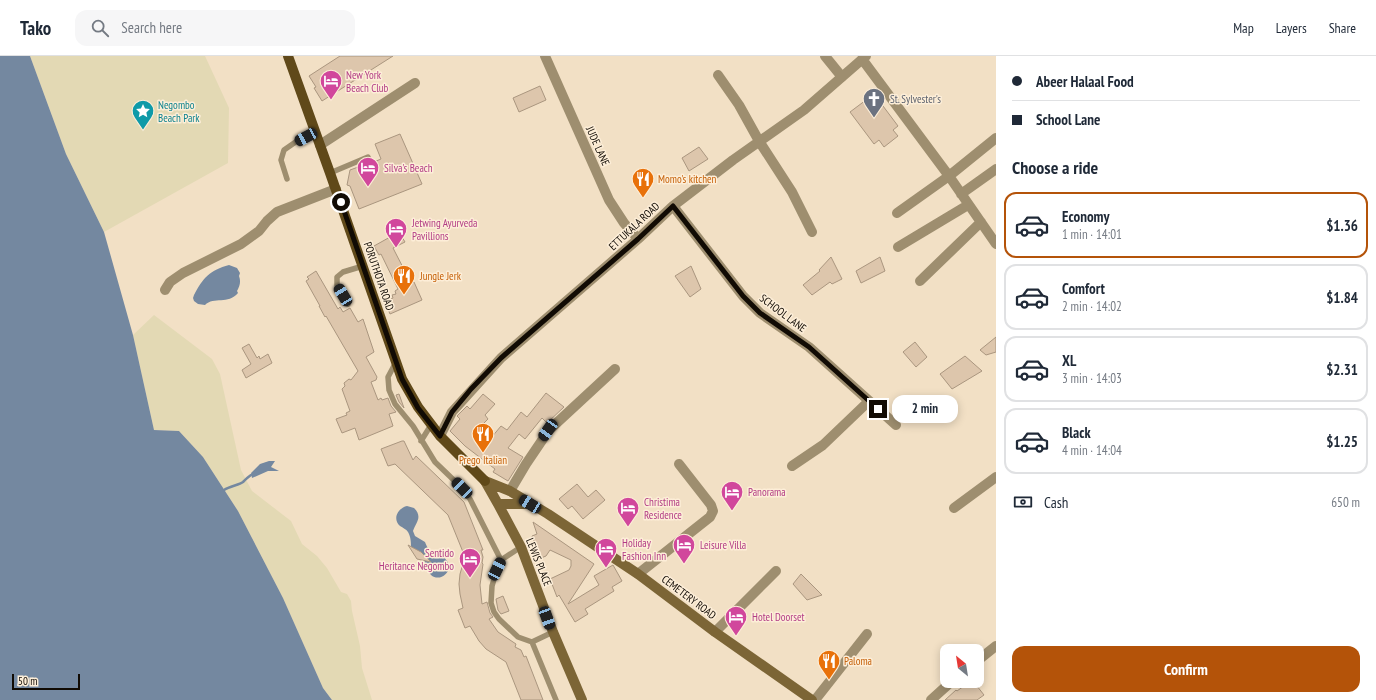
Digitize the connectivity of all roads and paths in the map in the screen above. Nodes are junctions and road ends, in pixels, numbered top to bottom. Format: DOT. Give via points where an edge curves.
graph roads {
  1 [pos="288,56"];
  2 [pos="545,56"];
  3 [pos="826,56"];
  4 [pos="864,58"];
  5 [pos="718,74"];
  6 [pos="842,77"];
  7 [pos="415,83"];
  8 [pos="315,132"];
  9 [pos="996,138"];
  10 [pos="759,142"];
  11 [pos="320,145"];
  12 [pos="368,157"];
  13 [pos="996,169"];
  14 [pos="330,173"];
  15 [pos="949,176"];
  16 [pos="287,179"];
  17 [pos="336,189"];
  18 [pos="961,194"];
  19 [pos="968,205"];
  20 [pos="673,206"];
  21 [pos="897,213"];
  22 [pos="981,222"];
  23 [pos="812,232"];
  24 [pos="994,238"];
  25 [pos="638,239"];
  26 [pos="898,247"];
  27 [pos="363,266"];
  28 [pos="920,281"];
  29 [pos="165,290"];
  30 [pos="348,304"];
  31 [pos="396,361"];
  32 [pos="615,369"];
  33 [pos="869,401"];
  34 [pos="431,425"];
  35 [pos="896,425"];
  36 [pos="440,436"];
  37 [pos="421,441"];
  38 [pos="679,464"];
  39 [pos="792,466"];
  40 [pos="996,477"];
  41 [pos="485,481"];
  42 [pos="510,491"];
  43 [pos="498,504"];
  44 [pos="530,504"];
  45 [pos="954,508"];
  46 [pos="521,547"];
  47 [pos="501,560"];
  48 [pos="776,571"];
  49 [pos="638,574"];
  50 [pos="553,632"];
  51 [pos="715,632"];
  52 [pos="867,634"];
  53 [pos="532,642"];
  54 [pos="996,646"];
  55 [pos="984,655"];
  56 [pos="944,688"];
  57 [pos="556,700"];
  58 [pos="582,700"];
  59 [pos="812,700"];
  60 [pos="815,700"];
  61 [pos="931,700"];
  1 -- 8 [label="main road, PORUTHOTA ROAD"];
  2 -- 25 [label="street, JUDE LANE" via="609,200"];
  3 -- 6 [label="street"];
  4 -- 6 [label="street, ETTUKALA ROAD"];
  4 -- 15 [label="street"];
  5 -- 10 [label="street"];
  6 -- 10 [label="street, ETTUKALA ROAD" via="804,110"];
  7 -- 11 [label="street"];
  8 -- 11 [label="main road, PORUTHOTA ROAD"];
  8 -- 16 [label="lane" via="284,150 281,160"];
  9 -- 15 [label="street"];
  10 -- 20 [label="street, ETTUKALA ROAD"];
  10 -- 23 [label="street" via="792,192"];
  11 -- 14 [label="main road, PORUTHOTA ROAD"];
  12 -- 14 [label="lane"];
  13 -- 18 [label="street"];
  14 -- 17 [label="main road, PORUTHOTA ROAD"];
  15 -- 18 [label="street"];
  15 -- 21 [label="street"];
  17 -- 27 [label="main road, PORUTHOTA ROAD"];
  17 -- 29 [label="street" via="277,212 259,231 241,244 183,273 170,282"];
  18 -- 19 [label="street"];
  19 -- 22 [label="street"];
  19 -- 26 [label="street"];
  20 -- 25 [label="street, ETTUKALA ROAD"];
  20 -- 33 [label="street, SCHOOL LANE" via="743,296 760,313 809,347"];
  22 -- 24 [label="street"];
  22 -- 28 [label="street"];
  25 -- 36 [label="street, ETTUKALA ROAD" via="501,358 452,412"];
  27 -- 30 [label="lane" via="343,272 337,277 337,285"];
  27 -- 31 [label="main road, PORUTHOTA ROAD"];
  31 -- 34 [label="main road, PORUTHOTA ROAD" via="402,379"];
  31 -- 37 [label="lane" via="388,377 389,390 395,404 413,426"];
  32 -- 42 [label="street" via="548,430"];
  33 -- 35 [label="street, SCHOOL LANE"];
  33 -- 39 [label="street" via="823,445"];
  34 -- 36 [label="main road, PORUTHOTA ROAD"];
  34 -- 37 [label="lane"];
  36 -- 41 [label="main road, PORUTHOTA ROAD"];
  37 -- 47 [label="lane" via="435,462 462,488"];
  38 -- 49 [label="street" via="713,511 710,517"];
  40 -- 45 [label="street"];
  41 -- 42 [label="street, CEMETERY ROAD"];
  41 -- 43 [label="street, LEWIS PLACE"];
  42 -- 44 [label="street, CEMETERY ROAD"];
  43 -- 44 [label="street"];
  43 -- 46 [label="street, LEWIS PLACE"];
  44 -- 49 [label="street, CEMETERY ROAD"];
  46 -- 47 [label="lane"];
  46 -- 50 [label="street, LEWIS PLACE"];
  47 -- 53 [label="lane" via="492,586 491,603 494,612 518,637"];
  48 -- 51 [label="street"];
  49 -- 51 [label="street, CEMETERY ROAD"];
  50 -- 53 [label="lane"];
  50 -- 58 [label="street, LEWIS PLACE"];
  51 -- 59 [label="street, CEMETERY ROAD"];
  52 -- 60 [label="street"];
  53 -- 57 [label="lane"];
  54 -- 55 [label="street"];
  56 -- 61 [label="street"];
}
